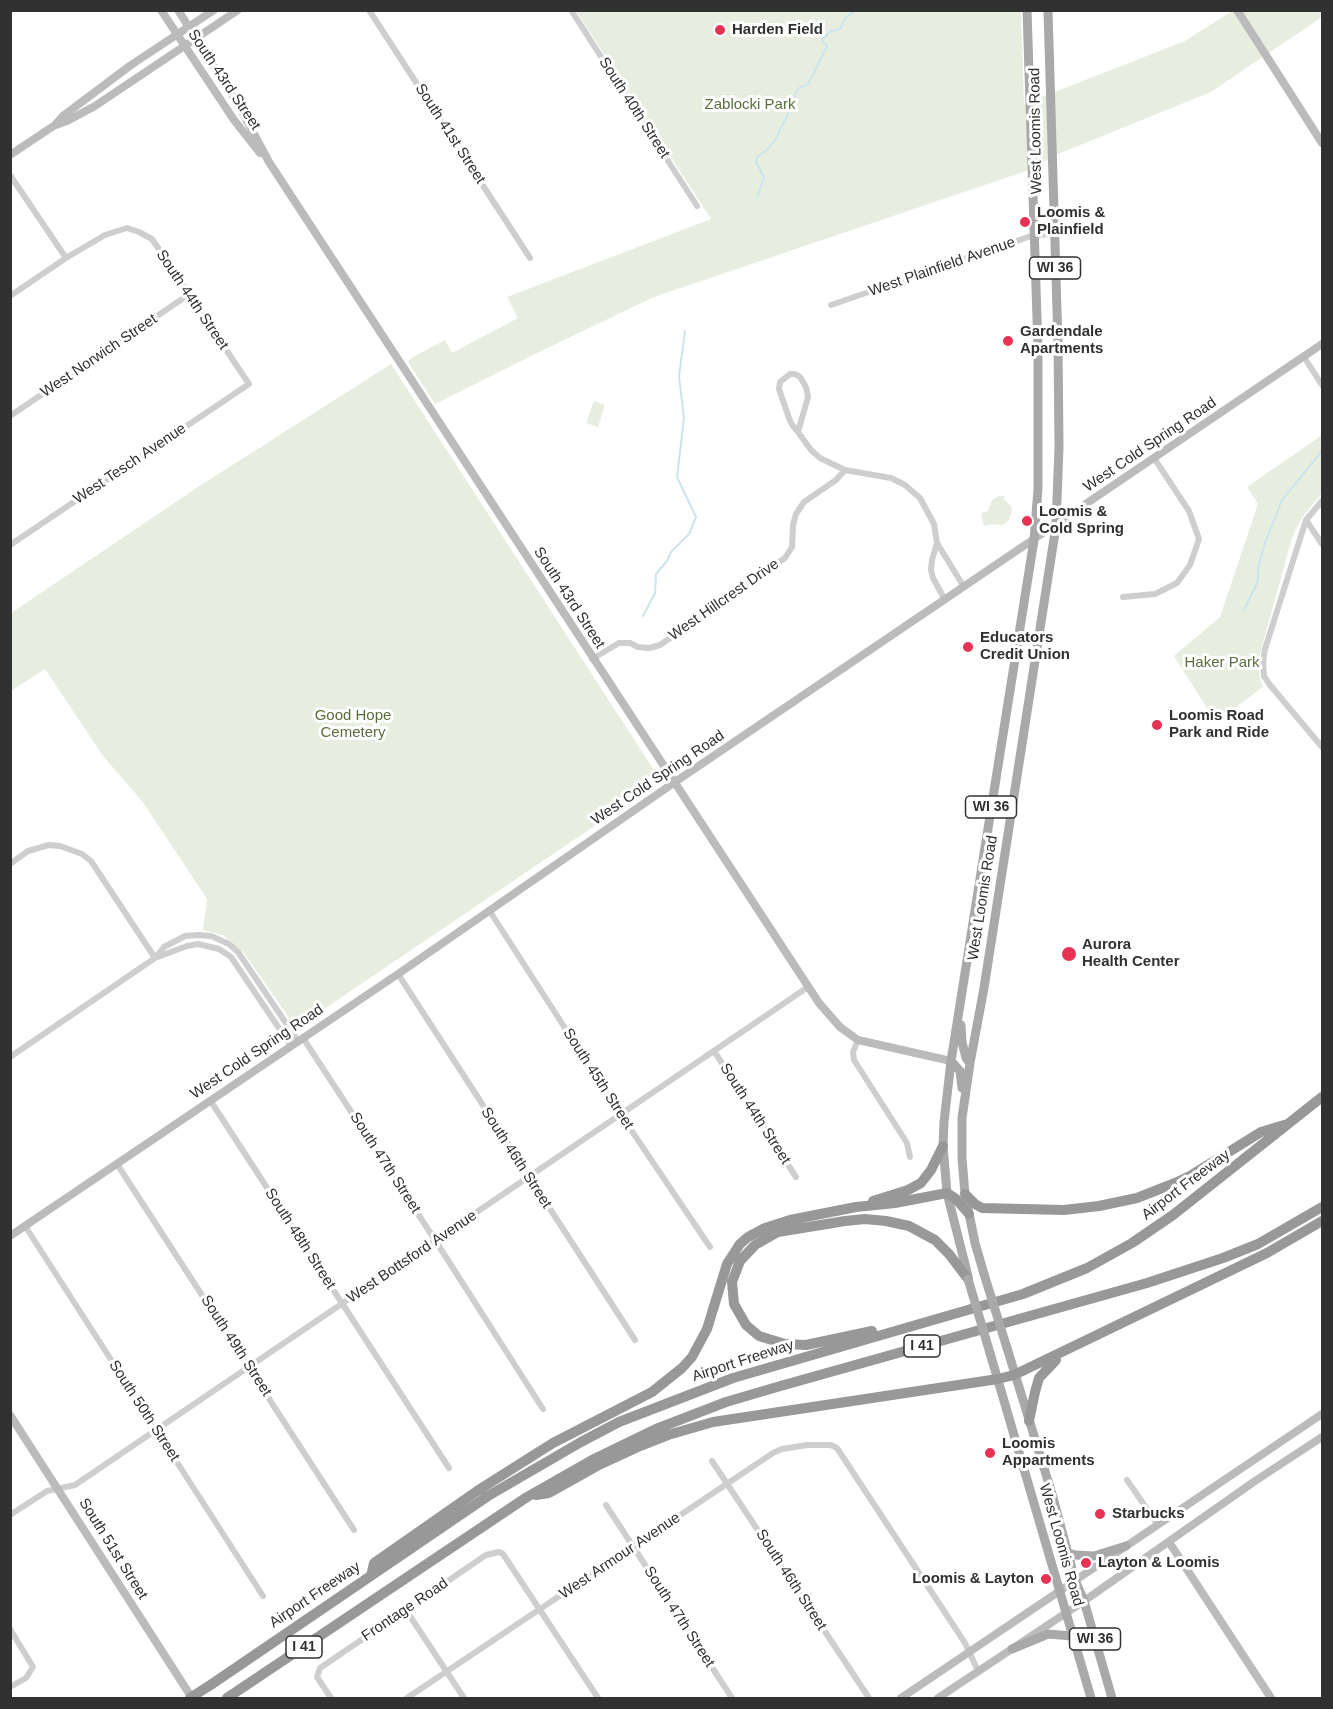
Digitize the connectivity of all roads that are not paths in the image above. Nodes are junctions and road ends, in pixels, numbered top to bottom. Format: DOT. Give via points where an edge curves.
graph roads {
  1 [pos="161,10"];
  2 [pos="178,10"];
  3 [pos="214,10"];
  4 [pos="238,10"];
  5 [pos="369,10"];
  6 [pos="570,10"];
  7 [pos="1237,10"];
  8 [pos="1027,13"];
  9 [pos="1048,13"];
  10 [pos="189,27"];
  11 [pos="177,35"];
  12 [pos="196,38"];
  13 [pos="184,46"];
  14 [pos="55,125"];
  15 [pos="1323,143"];
  16 [pos="10,155"];
  17 [pos="269,162"];
  18 [pos="10,175"];
  19 [pos="697,206"];
  20 [pos="1053,234"];
  21 [pos="1034,235"];
  22 [pos="66,258"];
  23 [pos="530,258"];
  24 [pos="188,295"];
  25 [pos="10,296"];
  26 [pos="831,305"];
  27 [pos="1323,344"];
  28 [pos="1304,357"];
  29 [pos="249,384"];
  30 [pos="1323,385"];
  31 [pos="10,416"];
  32 [pos="798,432"];
  33 [pos="1154,458"];
  34 [pos="845,470"];
  35 [pos="1323,501"];
  36 [pos="1306,520"];
  37 [pos="1056,526"];
  38 [pos="1034,540"];
  39 [pos="938,543"];
  40 [pos="1323,544"];
  41 [pos="10,545"];
  42 [pos="964,587"];
  43 [pos="1123,597"];
  44 [pos="945,600"];
  45 [pos="592,659"];
  46 [pos="1323,747"];
  47 [pos="675,782"];
  48 [pos="993,794"];
  49 [pos="1014,795"];
  50 [pos="10,864"];
  51 [pos="489,910"];
  52 [pos="238,952"];
  53 [pos="231,957"];
  54 [pos="155,958"];
  55 [pos="398,974"];
  56 [pos="808,987"];
  57 [pos="960,1008"];
  58 [pos="858,1040"];
  59 [pos="297,1042"];
  60 [pos="714,1051"];
  61 [pos="10,1057"];
  62 [pos="951,1061"];
  63 [pos="970,1063"];
  64 [pos="1323,1097"];
  65 [pos="210,1100"];
  66 [pos="964,1106"];
  67 [pos="621,1115"];
  68 [pos="1293,1122"];
  69 [pos="943,1146"];
  70 [pos="910,1157"];
  71 [pos="117,1164"];
  72 [pos="528,1177"];
  73 [pos="796,1178"];
  74 [pos="948,1193"];
  75 [pos="965,1194"];
  76 [pos="856,1207"];
  77 [pos="1323,1207"];
  78 [pos="969,1214"];
  79 [pos="1323,1221"];
  80 [pos="25,1226"];
  81 [pos="10,1236"];
  82 [pos="435,1240"];
  83 [pos="710,1247"];
  84 [pos="968,1279"];
  85 [pos="342,1304"];
  86 [pos="943,1318"];
  87 [pos="635,1340"];
  88 [pos="1065,1352"];
  89 [pos="249,1366"];
  90 [pos="1014,1375"];
  91 [pos="998,1379"];
  92 [pos="543,1409"];
  93 [pos="1323,1414"];
  94 [pos="10,1415"];
  95 [pos="1029,1421"];
  96 [pos="156,1430"];
  97 [pos="1323,1437"];
  98 [pos="712,1461"];
  99 [pos="449,1468"];
  100 [pos="1127,1480"];
  101 [pos="727,1484"];
  102 [pos="58,1488"];
  103 [pos="527,1497"];
  104 [pos="606,1505"];
  105 [pos="10,1515"];
  106 [pos="1158,1526"];
  107 [pos="354,1530"];
  108 [pos="1169,1542"];
  109 [pos="1126,1546"];
  110 [pos="634,1548"];
  111 [pos="1068,1553"];
  112 [pos="370,1576"];
  113 [pos="1075,1580"];
  114 [pos="1058,1591"];
  115 [pos="263,1596"];
  116 [pos="1084,1601"];
  117 [pos="540,1609"];
  118 [pos="405,1610"];
  119 [pos="1065,1614"];
  120 [pos="10,1629"];
  121 [pos="1072,1636"];
  122 [pos="1012,1649"];
  123 [pos="969,1652"];
  124 [pos="978,1671"];
  125 [pos="447,1672"];
  126 [pos="10,1687"];
  127 [pos="191,1698"];
  128 [pos="227,1698"];
  129 [pos="331,1698"];
  130 [pos="407,1698"];
  131 [pos="464,1698"];
  132 [pos="598,1698"];
  133 [pos="732,1698"];
  134 [pos="869,1698"];
  135 [pos="901,1698"];
  136 [pos="938,1698"];
  137 [pos="1091,1698"];
  138 [pos="1112,1698"];
  139 [pos="1271,1698"];
  1 -- 11 [label="street, South 43rd Street"];
  2 -- 10 [label="street, South 43rd Street"];
  3 -- 10 [label="street"];
  4 -- 12 [label="street"];
  5 -- 23 [label="street, South 41st Street"];
  6 -- 19 [label="street, South 40th Street"];
  7 -- 15 [label="street"];
  8 -- 9 [label="main road"];
  8 -- 21 [label="main road, West Loomis Road / WI 36"];
  9 -- 20 [label="main road, West Loomis Road / WI 36"];
  10 -- 11 [label="street"];
  10 -- 12 [label="street, South 43rd Street"];
  11 -- 13 [label="street, South 43rd Street"];
  11 -- 14 [label="street" via="89,96"];
  12 -- 13 [label="street"];
  12 -- 17 [label="street, South 43rd Street"];
  13 -- 14 [label="street" via="95,106"];
  13 -- 17 [label="street, South 43rd Street" via="243,134"];
  14 -- 16 [label="street"];
  17 -- 45 [label="street, South 43rd Street"];
  18 -- 22 [label="street"];
  20 -- 21 [label="street, West Plainfield Avenue"];
  20 -- 37 [label="main road, West Loomis Road / WI 36" via="1059,424"];
  21 -- 26 [label="street, West Plainfield Avenue"];
  21 -- 38 [label="main road, West Loomis Road / WI 36" via="1038,349"];
  22 -- 24 [label="street, South 44th Street" via="105,235 127,228 152,239"];
  22 -- 25 [label="street"];
  24 -- 29 [label="street, South 44th Street"];
  24 -- 31 [label="street, West Norwich Street"];
  27 -- 28 [label="street, West Cold Spring Road"];
  28 -- 30 [label="street"];
  28 -- 33 [label="street, West Cold Spring Road"];
  29 -- 41 [label="street, West Tesch Avenue"];
  32 -- 32 [label="street" via="785,411 779,389 780,382 790,374 800,377 808,397"];
  32 -- 34 [label="street" via="820,458"];
  33 -- 37 [label="street, West Cold Spring Road"];
  33 -- 43 [label="street" via="1189,511 1199,539 1190,565 1177,583 1155,594"];
  34 -- 39 [label="street" via="883,476 904,485 920,498 930,514"];
  34 -- 45 [label="street, West Hillcrest Drive" via="804,502 796,514 792,547 785,558 660,645 649,648 619,642"];
  35 -- 36 [label="street"];
  36 -- 40 [label="street"];
  36 -- 46 [label="street" via="1265,649 1264,676"];
  37 -- 38 [label="street, West Cold Spring Road"];
  37 -- 49 [label="main road, West Loomis Road / WI 36"];
  38 -- 42 [label="street, West Cold Spring Road"];
  38 -- 48 [label="main road, West Loomis Road / WI 36"];
  39 -- 42 [label="street"];
  39 -- 44 [label="street" via="931,570"];
  42 -- 44 [label="street, West Cold Spring Road"];
  44 -- 47 [label="street, West Cold Spring Road"];
  45 -- 47 [label="street, South 43rd Street"];
  47 -- 51 [label="street, West Cold Spring Road"];
  47 -- 56 [label="street, South 43rd Street"];
  48 -- 49 [label="main road"];
  48 -- 57 [label="main road, West Loomis Road / WI 36"];
  49 -- 63 [label="main road, West Loomis Road / WI 36"];
  50 -- 54 [label="street" via="28,851 49,845 82,854 91,861"];
  51 -- 55 [label="street, West Cold Spring Road"];
  51 -- 67 [label="street, South 45th Street"];
  52 -- 53 [label="street"];
  52 -- 54 [label="street" via="219,938 198,935 185,936 164,947"];
  52 -- 59 [label="street"];
  53 -- 54 [label="street" via="219,949 198,944"];
  53 -- 59 [label="street"];
  54 -- 61 [label="street"];
  55 -- 59 [label="street, West Cold Spring Road"];
  55 -- 72 [label="street, South 46th Street"];
  56 -- 58 [label="street, South 43rd Street" via="833,1020"];
  56 -- 60 [label="street, West Bottsford Avenue"];
  57 -- 62 [label="main road, West Loomis Road / WI 36"];
  57 -- 63 [label="main road" via="962,1042"];
  58 -- 62 [label="street, South 43rd Street"];
  58 -- 70 [label="street" via="854,1060 907,1143"];
  59 -- 65 [label="street, West Cold Spring Road"];
  59 -- 82 [label="street, South 47th Street"];
  60 -- 67 [label="street, West Bottsford Avenue"];
  60 -- 73 [label="street, South 44th Street"];
  62 -- 66 [label="main road" via="960,1071"];
  62 -- 69 [label="main road, West Loomis Road / WI 36"];
  63 -- 66 [label="main road, West Loomis Road / WI 36"];
  64 -- 68 [label="highway, Airport Freeway / I 41"];
  65 -- 71 [label="street, West Cold Spring Road"];
  65 -- 85 [label="street, South 48th Street"];
  66 -- 75 [label="main road, West Loomis Road / WI 36"];
  67 -- 72 [label="street, West Bottsford Avenue"];
  67 -- 83 [label="street, South 45th Street"];
  68 -- 75 [label="highway" via="1261,1132 1175,1184 1137,1198 1064,1210 982,1208"];
  68 -- 86 [label="highway, Airport Freeway / I 41" via="1132,1243 1087,1268 1023,1294"];
  69 -- 74 [label="main road, West Loomis Road / WI 36"];
  69 -- 76 [label="highway" via="931,1170 914,1187"];
  71 -- 80 [label="street, West Cold Spring Road"];
  71 -- 89 [label="street, South 49th Street"];
  72 -- 82 [label="street, West Bottsford Avenue"];
  72 -- 87 [label="street, South 46th Street"];
  74 -- 76 [label="highway"];
  74 -- 78 [label="highway"];
  74 -- 84 [label="main road, West Loomis Road / WI 36"];
  75 -- 78 [label="main road, West Loomis Road / WI 36"];
  76 -- 112 [label="highway" via="773,1224 748,1237 727,1264 707,1329 682,1368 652,1392 553,1443 477,1491 374,1563"];
  77 -- 103 [label="highway, I 41" via="1258,1244 1222,1258 692,1415 592,1460"];
  78 -- 90 [label="main road, West Loomis Road / WI 36, bridge"];
  79 -- 88 [label="highway"];
  80 -- 81 [label="street, West Cold Spring Road"];
  80 -- 96 [label="street, South 50th Street"];
  82 -- 85 [label="street, West Bottsford Avenue"];
  82 -- 92 [label="street, South 47th Street"];
  84 -- 86 [label="highway" via="935,1240 898,1223 865,1219 790,1229 764,1239 746,1252 732,1282 734,1304 746,1325 759,1336 785,1344 819,1343 917,1319"];
  84 -- 91 [label="main road, West Loomis Road / WI 36, bridge"];
  85 -- 89 [label="street, West Bottsford Avenue"];
  85 -- 99 [label="street, South 48th Street"];
  86 -- 112 [label="highway, Airport Freeway / I 41" via="733,1378 619,1422 488,1496"];
  88 -- 90 [label="highway"];
  88 -- 95 [label="highway" via="1040,1378"];
  89 -- 96 [label="street, West Bottsford Avenue"];
  89 -- 107 [label="street, South 49th Street"];
  90 -- 91 [label="highway"];
  90 -- 95 [label="main road, West Loomis Road / WI 36"];
  91 -- 103 [label="highway" via="713,1422 640,1446 549,1493"];
  91 -- 114 [label="main road, West Loomis Road / WI 36"];
  93 -- 106 [label="street"];
  94 -- 102 [label="street, South 51st Street"];
  95 -- 111 [label="main road, West Loomis Road / WI 36"];
  96 -- 102 [label="street, West Bottsford Avenue" via="75,1485"];
  96 -- 115 [label="street, South 50th Street"];
  97 -- 108 [label="street"];
  98 -- 101 [label="street, South 46th Street"];
  100 -- 106 [label="street"];
  101 -- 110 [label="street, West Armour Avenue"];
  101 -- 123 [label="street, West Armour Avenue" via="782,1449 834,1446"];
  101 -- 134 [label="street, South 46th Street"];
  102 -- 105 [label="street, West Bottsford Avenue"];
  102 -- 127 [label="street, South 51st Street"];
  103 -- 128 [label="highway, I 41"];
  104 -- 110 [label="street, South 47th Street"];
  106 -- 109 [label="street"];
  108 -- 116 [label="street"];
  108 -- 139 [label="street"];
  109 -- 111 [label="main road" via="1094,1556"];
  109 -- 113 [label="street"];
  110 -- 117 [label="street, West Armour Avenue"];
  110 -- 133 [label="street, South 47th Street"];
  111 -- 113 [label="main road, West Loomis Road / WI 36"];
  112 -- 127 [label="highway, Airport Freeway / I 41, bridge"];
  113 -- 114 [label="street"];
  113 -- 116 [label="main road, West Loomis Road / WI 36"];
  114 -- 119 [label="main road, West Loomis Road / WI 36"];
  114 -- 123 [label="street"];
  116 -- 119 [label="street"];
  116 -- 138 [label="main road, West Loomis Road / WI 36"];
  117 -- 118 [label="street, Frontage Road" via="503,1554 497,1552 488,1554"];
  117 -- 125 [label="street, West Armour Avenue"];
  117 -- 132 [label="street"];
  118 -- 125 [label="street"];
  118 -- 129 [label="street, Frontage Road" via="324,1665 317,1674"];
  119 -- 121 [label="main road, West Loomis Road / WI 36"];
  119 -- 122 [label="street"];
  120 -- 126 [label="street" via="33,1667 26,1678"];
  121 -- 122 [label="main road" via="1048,1635"];
  121 -- 137 [label="main road, West Loomis Road / WI 36"];
  122 -- 124 [label="street"];
  123 -- 124 [label="street"];
  123 -- 135 [label="street"];
  124 -- 136 [label="street"];
  125 -- 130 [label="street, West Armour Avenue"];
  125 -- 131 [label="street"];
}
